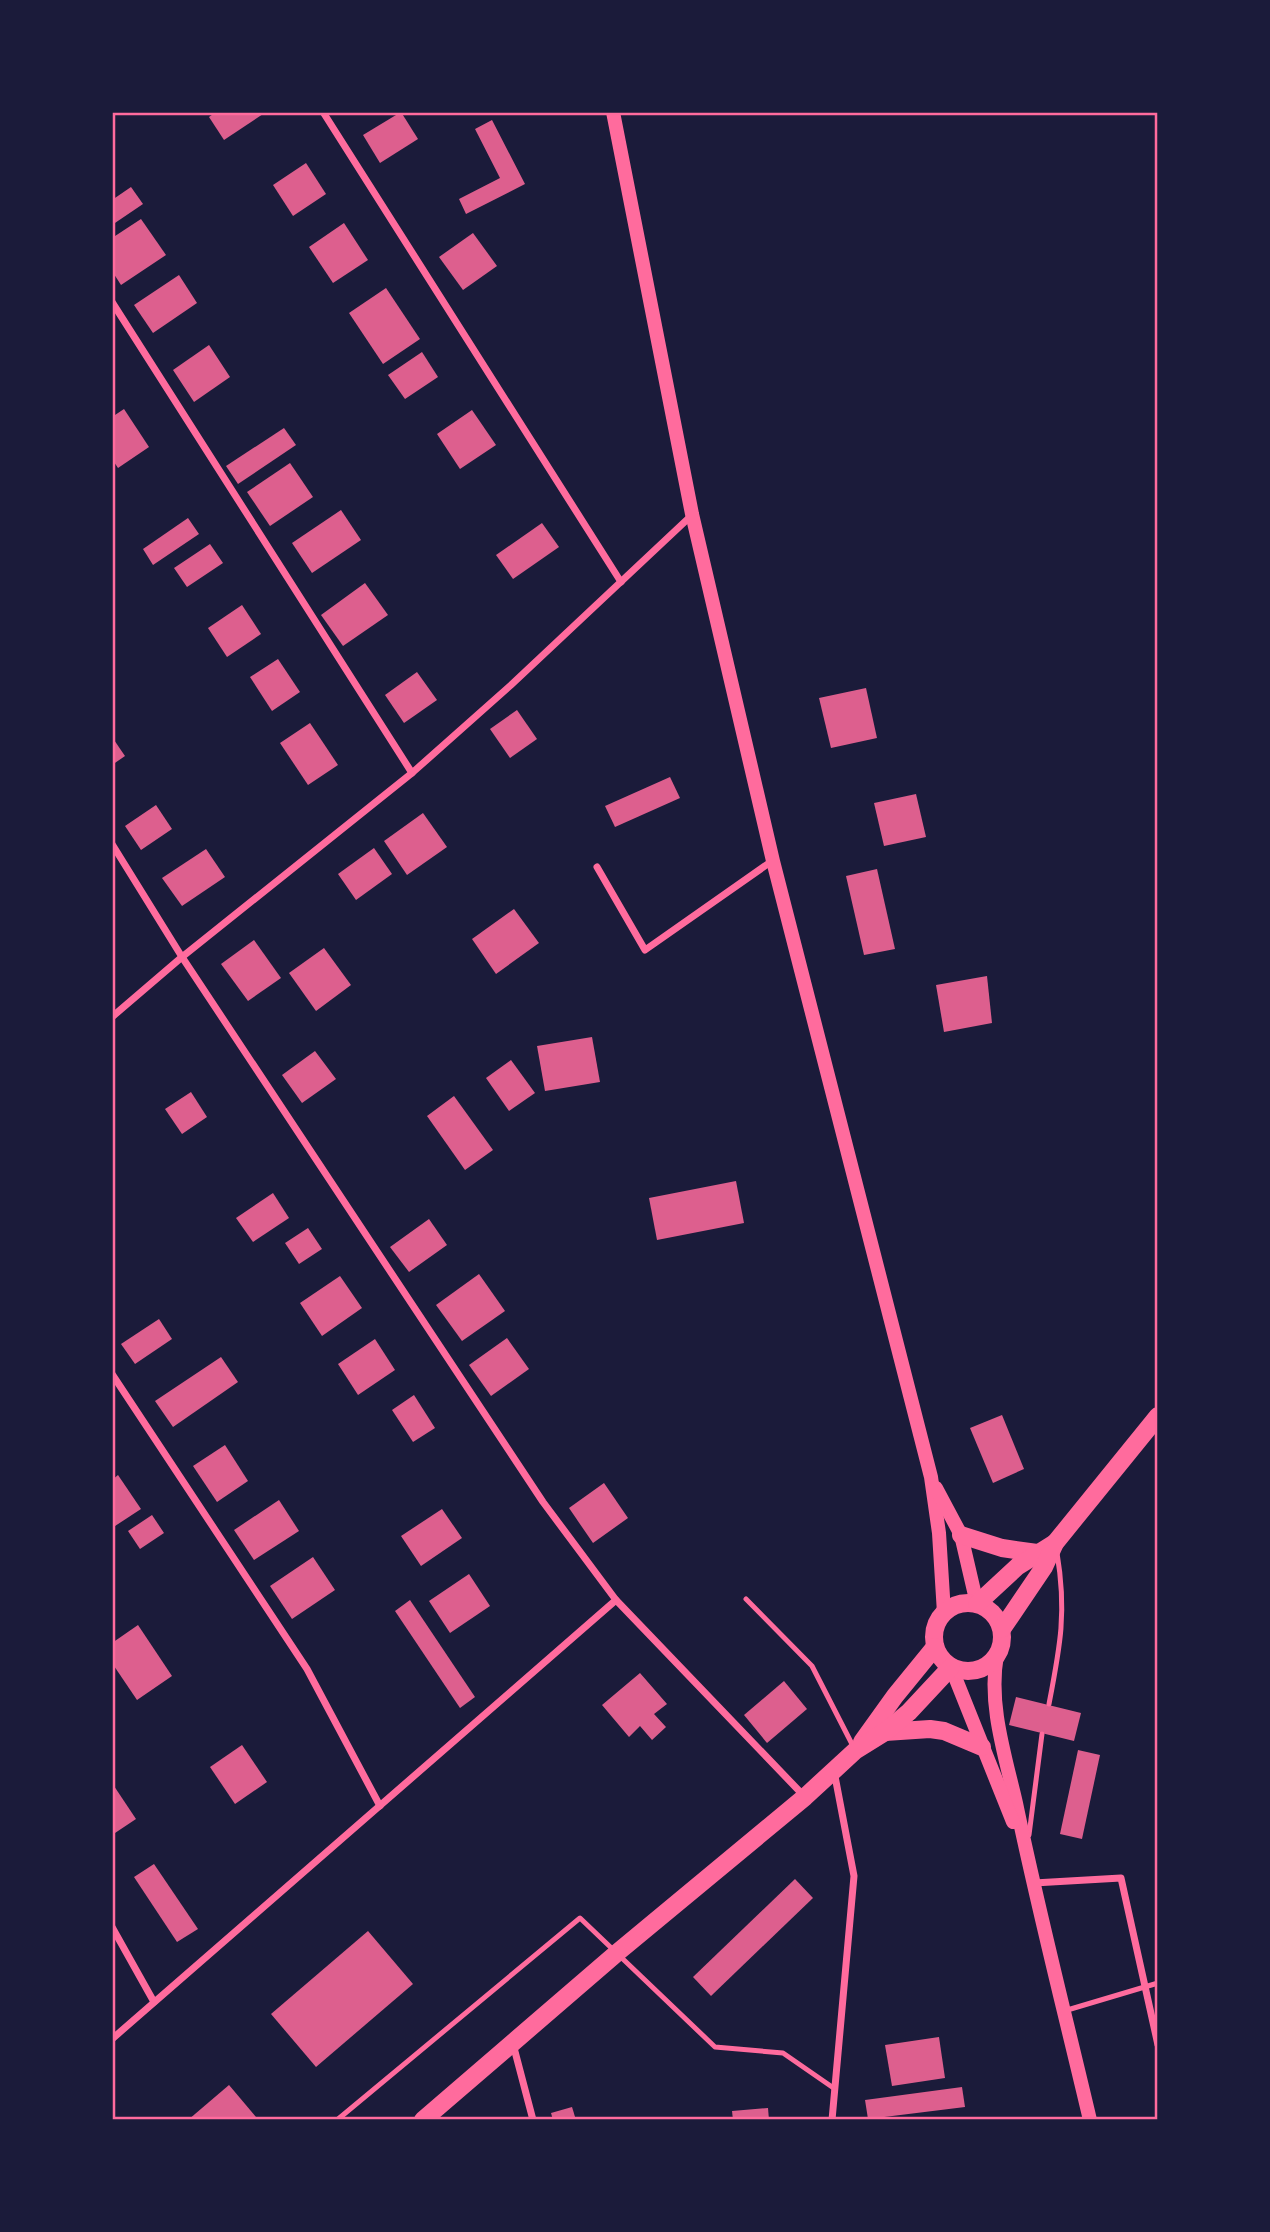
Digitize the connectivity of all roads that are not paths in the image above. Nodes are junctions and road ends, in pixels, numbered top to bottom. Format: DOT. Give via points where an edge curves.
graph roads {
  1 [pos="323,112"];
  2 [pos="613,112"];
  3 [pos="112,302"];
  4 [pos="692,514"];
  5 [pos="621,582"];
  6 [pos="412,773"];
  7 [pos="112,844"];
  8 [pos="773,861"];
  9 [pos="597,867"];
  10 [pos="182,957"];
  11 [pos="112,1017"];
  12 [pos="112,1374"];
  13 [pos="1158,1416"];
  14 [pos="931,1478"];
  15 [pos="961,1535"];
  16 [pos="1055,1543"];
  17 [pos="1037,1553"];
  18 [pos="746,1599"];
  19 [pos="616,1600"];
  20 [pos="977,1604"];
  21 [pos="944,1613"];
  22 [pos="1002,1629"];
  23 [pos="935,1647"];
  24 [pos="997,1655"];
  25 [pos="951,1667"];
  26 [pos="1049,1704"];
  27 [pos="885,1732"];
  28 [pos="1042,1734"];
  29 [pos="982,1748"];
  30 [pos="856,1750"];
  31 [pos="834,1770"];
  32 [pos="805,1797"];
  33 [pos="380,1806"];
  34 [pos="1026,1852"];
  35 [pos="1034,1883"];
  36 [pos="112,1927"];
  37 [pos="618,1952"];
  38 [pos="1158,1983"];
  39 [pos="1144,1987"];
  40 [pos="154,2003"];
  41 [pos="1064,2011"];
  42 [pos="112,2039"];
  43 [pos="513,2043"];
  44 [pos="1158,2045"];
  45 [pos="835,2089"];
  46 [pos="337,2120"];
  47 [pos="423,2120"];
  48 [pos="533,2120"];
  49 [pos="832,2120"];
  50 [pos="1090,2120"];
  1 -- 5 [label="street"];
  2 -- 4 [label="main road"];
  3 -- 6 [label="street"];
  4 -- 5 [label="street"];
  4 -- 8 [label="main road"];
  5 -- 6 [label="street"];
  6 -- 10 [label="street"];
  7 -- 10 [label="street"];
  8 -- 9 [label="street" via="645,950"];
  8 -- 14 [label="main road"];
  10 -- 11 [label="street"];
  10 -- 19 [label="street" via="543,1502"];
  12 -- 33 [label="street" via="306,1669"];
  13 -- 16 [label="main road"];
  14 -- 15 [label="main road"];
  14 -- 21 [label="main road"];
  15 -- 17 [label="main road"];
  15 -- 20 [label="main road"];
  16 -- 17 [label="main road"];
  16 -- 22 [label="main road" via="1045,1567"];
  16 -- 26 [label="lane" via="1063,1587 1062,1632"];
  17 -- 20 [label="main road"];
  18 -- 30 [label="lane" via="812,1666"];
  19 -- 32 [label="street"];
  19 -- 33 [label="street"];
  20 -- 21 [label="main road" via="959,1604"];
  20 -- 22 [label="main road" via="992,1613"];
  21 -- 23 [label="main road" via="935,1629"];
  22 -- 24 [label="main road"];
  23 -- 25 [label="main road"];
  23 -- 30 [label="main road"];
  24 -- 25 [label="main road" via="976,1670"];
  24 -- 34 [label="main road" via="997,1712"];
  25 -- 27 [label="main road"];
  25 -- 29 [label="main road"];
  27 -- 29 [label="main road" via="944,1731"];
  27 -- 30 [label="main road"];
  28 -- 34 [label="lane"];
  29 -- 34 [label="main road"];
  30 -- 31 [label="main road"];
  31 -- 32 [label="main road"];
  31 -- 45 [label="street" via="854,1876"];
  32 -- 37 [label="main road"];
  33 -- 40 [label="street"];
  34 -- 35 [label="main road"];
  35 -- 39 [label="street" via="1121,1878"];
  35 -- 41 [label="main road"];
  36 -- 40 [label="street"];
  37 -- 43 [label="main road"];
  37 -- 45 [label="lane" via="715,2047 783,2053"];
  37 -- 46 [label="lane" via="580,1918"];
  38 -- 39 [label="lane"];
  39 -- 41 [label="lane"];
  39 -- 44 [label="street"];
  40 -- 42 [label="street"];
  41 -- 50 [label="main road"];
  43 -- 47 [label="main road"];
  43 -- 48 [label="street"];
  45 -- 49 [label="street"];
}
